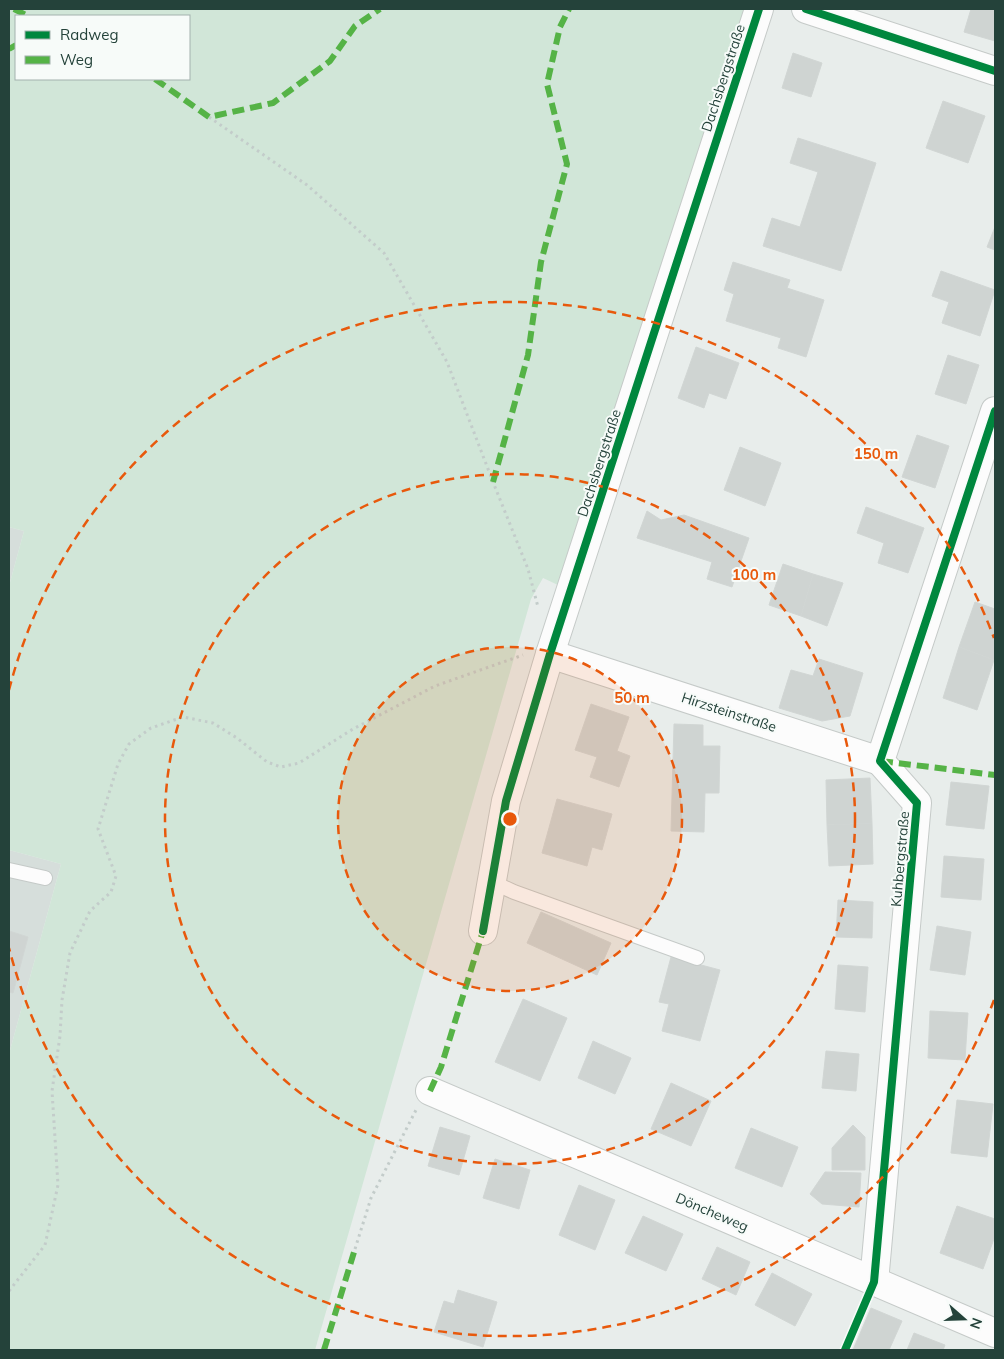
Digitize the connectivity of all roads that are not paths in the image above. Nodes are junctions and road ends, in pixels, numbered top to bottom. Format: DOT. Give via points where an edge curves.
graph roads {
  1 [pos="759,9"];
  2 [pos="806,9"];
  3 [pos="995,71"];
  4 [pos="995,411"];
  5 [pos="550,654"];
  6 [pos="880,761"];
  7 [pos="9,870"];
  8 [pos="45,878"];
  9 [pos="492,882"];
  10 [pos="483,931"];
  11 [pos="697,958"];
  12 [pos="430,1091"];
  13 [pos="874,1282"];
  14 [pos="995,1333"];
  1 -- 5 [label="street, Dachsbergstraße"];
  2 -- 3 [label="street"];
  4 -- 6 [label="street"];
  5 -- 6 [label="street, Hirzsteinstraße"];
  5 -- 9 [label="street, Dachsbergstraße" via="506,801"];
  6 -- 13 [label="street, Kuhbergstraße" via="917,803"];
  7 -- 8 [label="lane"];
  9 -- 10 [label="street, Dachsbergstraße"];
  9 -- 11 [label="lane"];
  12 -- 13 [label="street, Döncheweg"];
  13 -- 14 [label="street, Döncheweg"];
}
